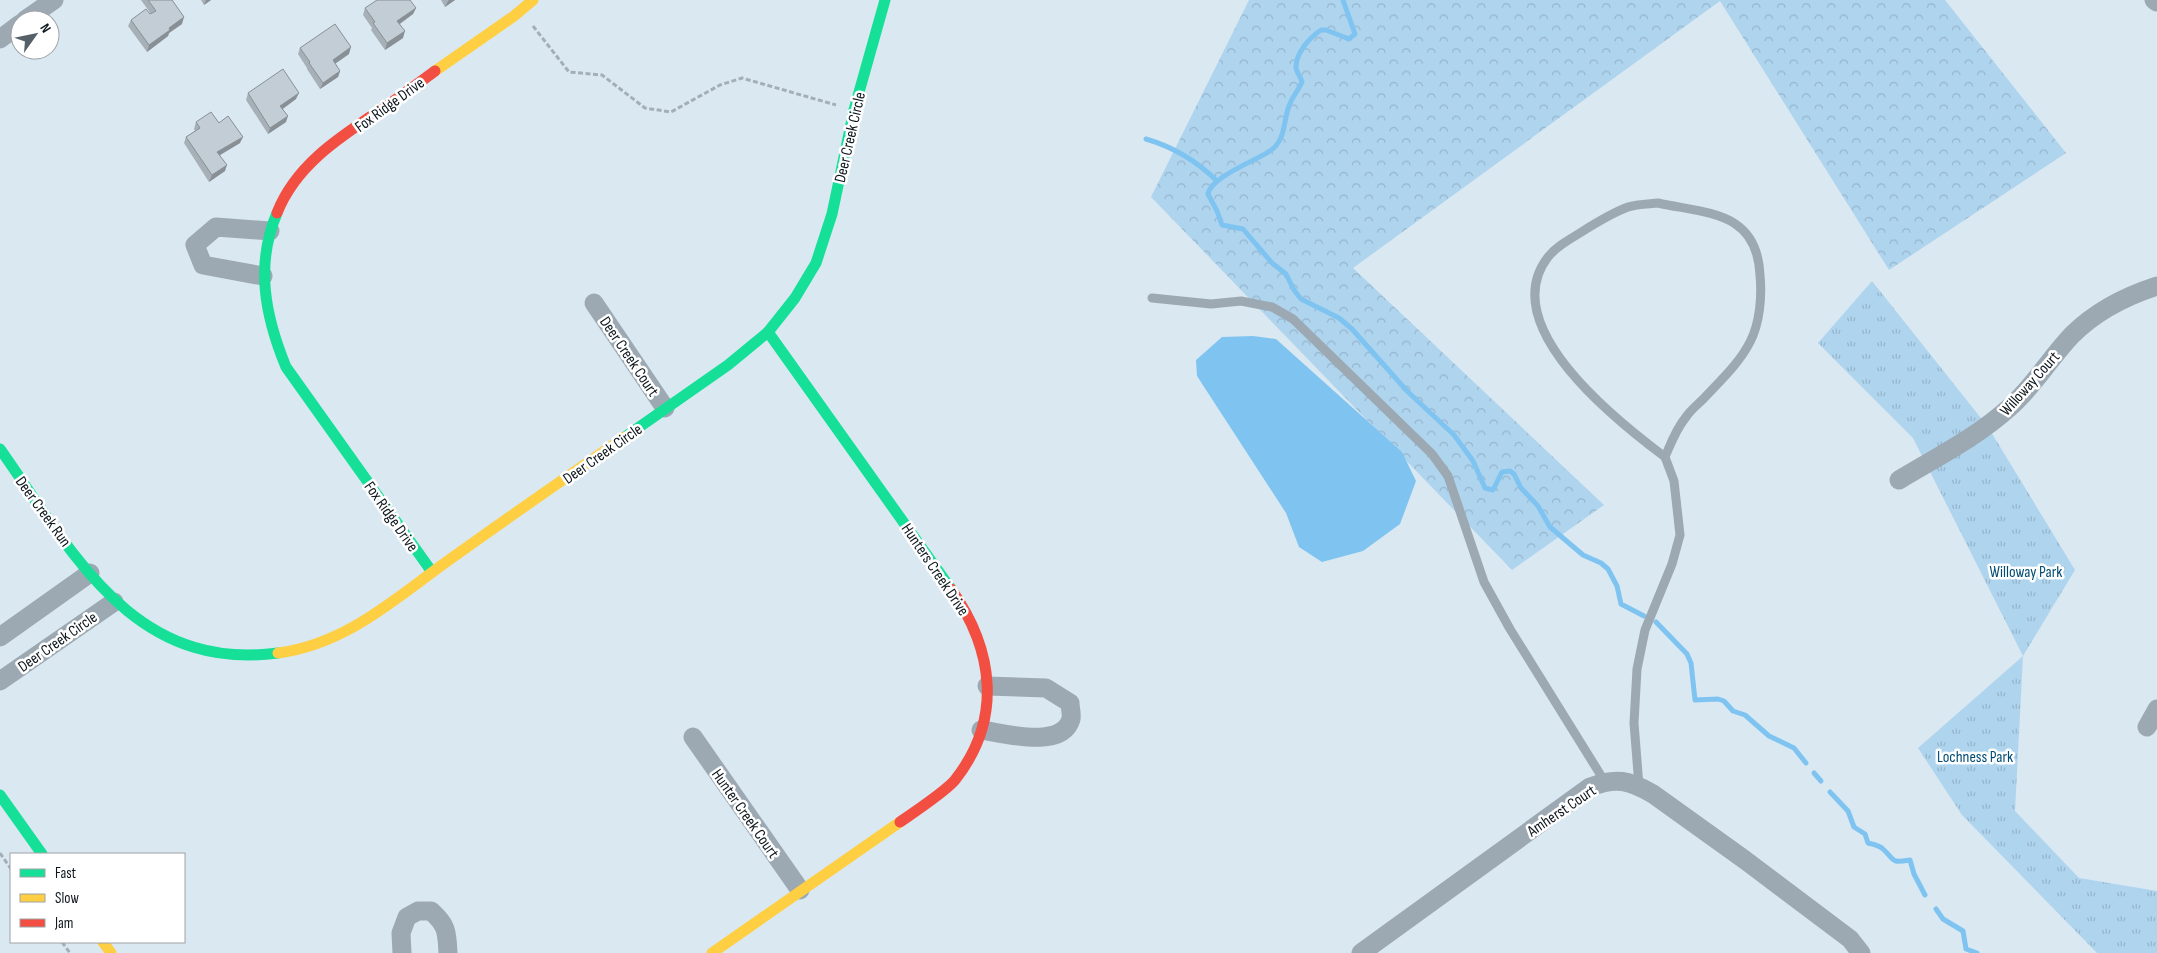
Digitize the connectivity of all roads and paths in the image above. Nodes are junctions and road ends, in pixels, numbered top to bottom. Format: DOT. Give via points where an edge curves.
graph roads {
  1 [pos="54,0"];
  2 [pos="534,0"];
  3 [pos="885,0"];
  4 [pos="2154,0"];
  5 [pos="2157,2"];
  6 [pos="40,10"];
  7 [pos="521,10"];
  8 [pos="854,110"];
  9 [pos="270,231"];
  10 [pos="262,276"];
  11 [pos="2157,286"];
  12 [pos="1152,298"];
  13 [pos="594,303"];
  14 [pos="768,332"];
  15 [pos="665,408"];
  16 [pos="0,449"];
  17 [pos="1665,457"];
  18 [pos="1899,480"];
  19 [pos="90,572"];
  20 [pos="432,572"];
  21 [pos="114,602"];
  22 [pos="0,637"];
  23 [pos="0,680"];
  24 [pos="987,686"];
  25 [pos="2157,709"];
  26 [pos="2147,727"];
  27 [pos="981,730"];
  28 [pos="693,737"];
  29 [pos="1604,782"];
  30 [pos="1639,786"];
  31 [pos="0,794"];
  32 [pos="0,853"];
  33 [pos="41,853"];
  34 [pos="10,868"];
  35 [pos="800,890"];
  36 [pos="402,953"];
  37 [pos="448,953"];
  38 [pos="712,953"];
  39 [pos="1361,953"];
  40 [pos="1861,953"];
  1 -- 6 [label="street"];
  2 -- 7 [label="street, Fox Ridge Drive"];
  3 -- 8 [label="street, Deer Creek Circle"];
  4 -- 5 [label="street"];
  7 -- 8 [label="path" via="569,72 602,75 645,108 671,112 720,85 742,78"];
  7 -- 9 [label="street, Fox Ridge Drive" via="318,155 288,190"];
  8 -- 14 [label="street, Deer Creek Circle" via="832,214 816,263 795,298"];
  9 -- 10 [label="street, Fox Ridge Drive"];
  9 -- 10 [label="street" via="216,227 195,245 203,265"];
  10 -- 20 [label="street, Fox Ridge Drive" via="268,323 286,367"];
  11 -- 18 [label="street, Willoway Court" via="2125,298 2090,320 2072,335 2012,406 1983,431"];
  12 -- 29 [label="lane" via="1212,304 1241,301 1272,307 1293,320 1432,454 1448,476 1484,582"];
  13 -- 15 [label="street, Deer Creek Court"];
  14 -- 15 [label="street, Deer Creek Circle" via="728,366"];
  14 -- 24 [label="street, Hunters Creek Drive" via="961,603 975,628 986,667"];
  15 -- 20 [label="street, Deer Creek Circle"];
  16 -- 19 [label="street, Deer Creek Run"];
  17 -- 17 [label="lane" via="1687,415 1735,365 1751,342 1761,288 1760,264 1754,243 1744,229 1716,216 1658,203 1630,206 1560,245 1541,269 1535,294 1540,325 1559,356 1587,391 1623,426"];
  17 -- 30 [label="lane" via="1674,481 1680,535 1645,630 1637,669 1634,723"];
  19 -- 21 [label="street, Deer Creek Circle"];
  19 -- 22 [label="street"];
  20 -- 21 [label="street, Deer Creek Circle" via="343,634 309,647 267,655 225,654 182,644 142,624"];
  21 -- 23 [label="street, Deer Creek Circle"];
  24 -- 27 [label="street, Hunters Creek Drive" via="988,701"];
  24 -- 27 [label="street" via="1046,688 1070,703 1071,719 1062,732 1046,738"];
  25 -- 26 [label="street"];
  27 -- 35 [label="street, Hunters Creek Drive" via="954,781"];
  28 -- 35 [label="street, Hunter Creek Court"];
  29 -- 30 [label="street, Amherst Court"];
  29 -- 39 [label="street, Amherst Court" via="1590,787"];
  30 -- 40 [label="street, Amherst Court" via="1745,860 1850,940"];
  31 -- 33 [label="street"];
  32 -- 34 [label="path"];
  35 -- 38 [label="street, Hunters Creek Drive"];
  36 -- 37 [label="street" via="402,932 407,917 418,911 431,911 443,921"];
}
